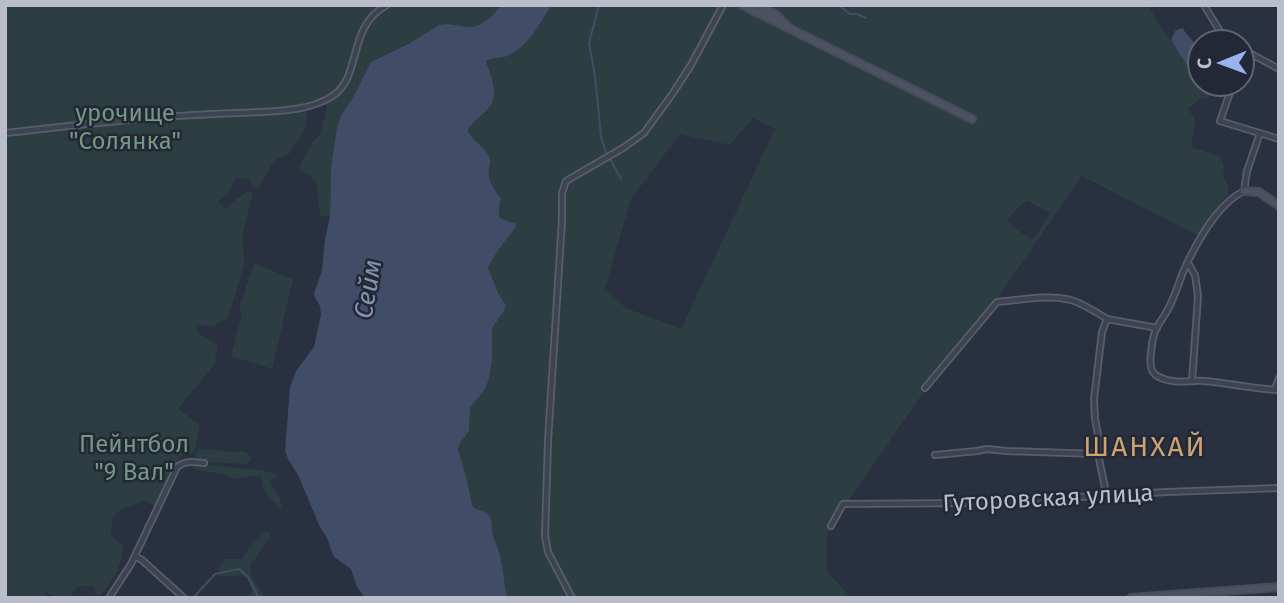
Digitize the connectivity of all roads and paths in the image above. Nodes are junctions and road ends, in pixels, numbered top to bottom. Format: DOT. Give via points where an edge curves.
graph roads {
  1 [pos="387,5"];
  2 [pos="723,5"];
  3 [pos="742,5"];
  4 [pos="757,5"];
  5 [pos="1203,5"];
  6 [pos="1218,28"];
  7 [pos="794,31"];
  8 [pos="1256,58"];
  9 [pos="1279,69"];
  10 [pos="1228,98"];
  11 [pos="972,119"];
  12 [pos="5,133"];
  13 [pos="1260,133"];
  14 [pos="1279,139"];
  15 [pos="1244,191"];
  16 [pos="1279,206"];
  17 [pos="1188,263"];
  18 [pos="1107,319"];
  19 [pos="1157,328"];
  20 [pos="1279,378"];
  21 [pos="1192,381"];
  22 [pos="925,388"];
  23 [pos="1277,389"];
  24 [pos="1098,454"];
  25 [pos="935,455"];
  26 [pos="204,463"];
  27 [pos="1279,488"];
  28 [pos="1107,497"];
  29 [pos="831,526"];
  30 [pos="135,556"];
  31 [pos="1279,587"];
  32 [pos="109,598"];
  33 [pos="184,598"];
  34 [pos="572,598"];
  35 [pos="1131,598"];
  1 -- 12 [label="street" via="364,27 343,86 314,104"];
  2 -- 34 [label="street" via="691,65 644,133 566,181 562,193 545,536 548,552"];
  3 -- 7 [label="street"];
  4 -- 7 [label="street"];
  5 -- 6 [label="street"];
  7 -- 11 [label="street"];
  8 -- 9 [label="street"];
  10 -- 13 [label="street" via="1220,121"];
  13 -- 14 [label="street"];
  13 -- 15 [label="street"];
  15 -- 16 [label="street" via="1259,192"];
  15 -- 17 [label="street" via="1224,206"];
  17 -- 19 [label="street"];
  17 -- 21 [label="street" via="1198,296"];
  18 -- 19 [label="street"];
  18 -- 22 [label="street" via="1062,299 997,302"];
  18 -- 24 [label="street" via="1095,388"];
  19 -- 21 [label="street" via="1153,372 1171,381"];
  20 -- 23 [label="street"];
  21 -- 23 [label="street"];
  24 -- 25 [label="street" via="987,449"];
  24 -- 28 [label="street"];
  26 -- 30 [label="street" via="177,467"];
  27 -- 28 [label="street, Гуторовская улица"];
  28 -- 29 [label="street, Гуторовская улица" via="844,505"];
  30 -- 32 [label="street"];
  30 -- 33 [label="street"];
  31 -- 35 [label="street"];
}
